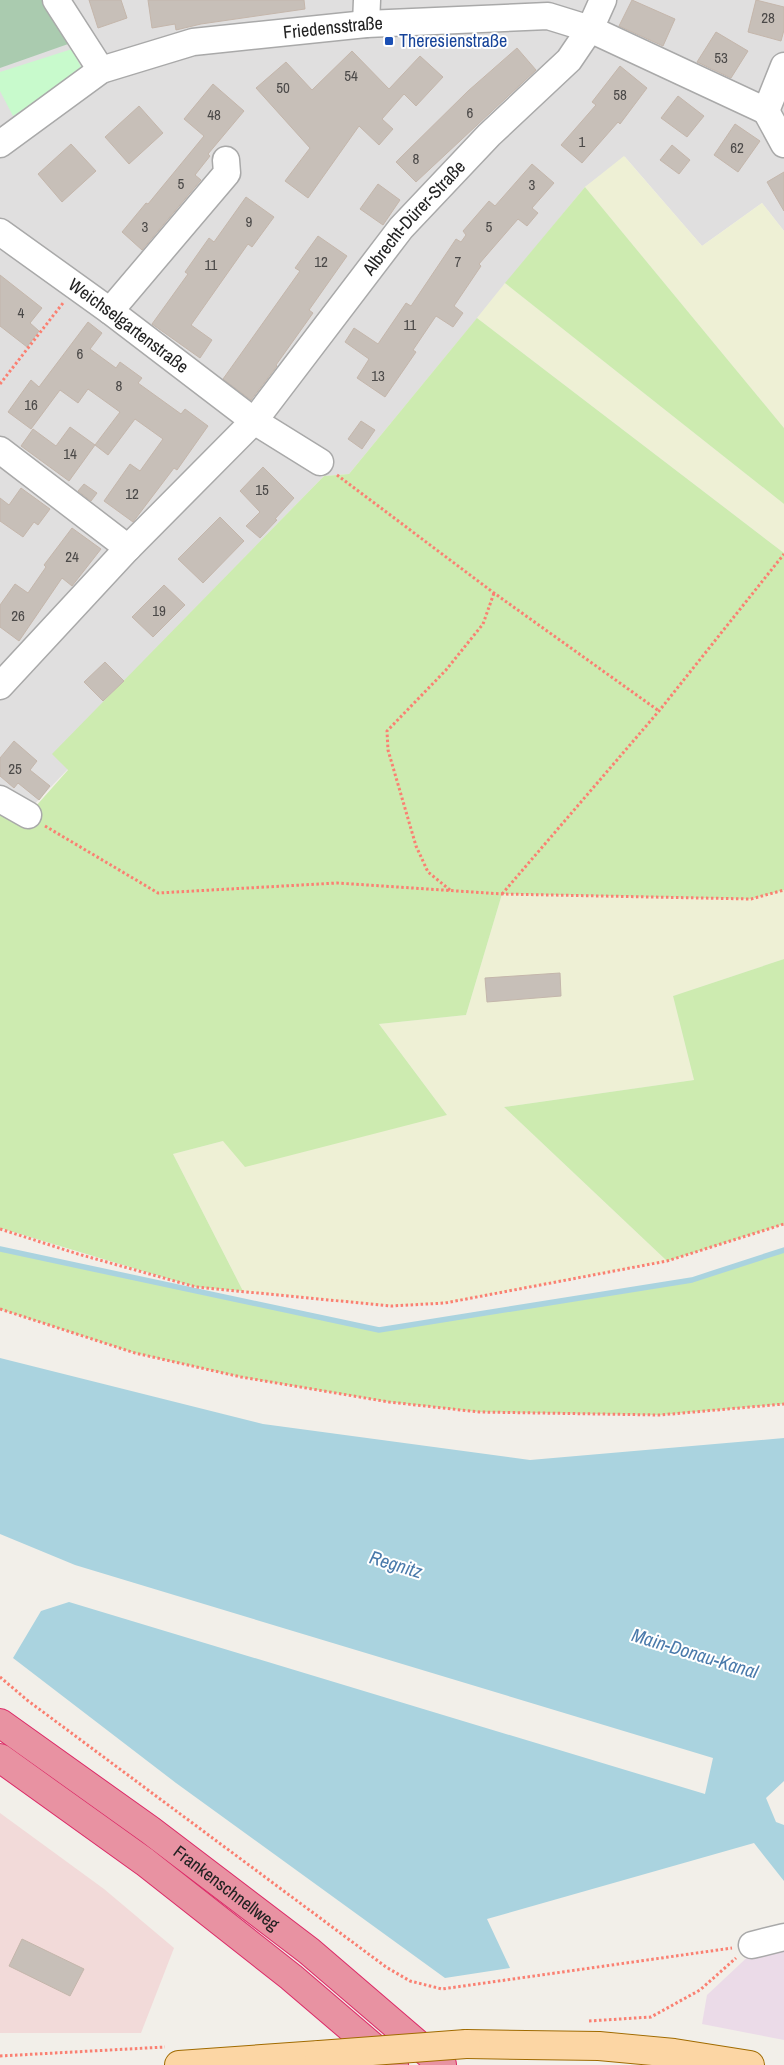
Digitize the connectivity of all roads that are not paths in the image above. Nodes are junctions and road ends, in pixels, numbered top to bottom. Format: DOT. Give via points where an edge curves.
graph roads {
  1 [pos="56,0"];
  2 [pos="517,0"];
  3 [pos="603,0"];
  4 [pos="367,12"];
  5 [pos="548,16"];
  6 [pos="590,29"];
  7 [pos="784,66"];
  8 [pos="101,70"];
  9 [pos="766,111"];
  10 [pos="0,144"];
  11 [pos="784,144"];
  12 [pos="226,160"];
  13 [pos="0,232"];
  14 [pos="110,312"];
  15 [pos="254,421"];
  16 [pos="0,450"];
  17 [pos="320,462"];
  18 [pos="128,548"];
  19 [pos="4,674"];
  20 [pos="0,799"];
  21 [pos="28,815"];
  22 [pos="0,1723"];
  23 [pos="0,1758"];
  24 [pos="784,1937"];
  25 [pos="752,1945"];
  26 [pos="175,2056"];
  27 [pos="394,2065"];
  28 [pos="442,2065"];
  29 [pos="750,2065"];
  1 -- 8 [label="street"];
  2 -- 5 [label="street"];
  3 -- 6 [label="street"];
  4 -- 5 [label="street, Friedensstraße"];
  4 -- 8 [label="street, Friedensstraße" via="193,42"];
  5 -- 6 [label="street, Friedensstraße"];
  6 -- 9 [label="street, Friedensstraße"];
  6 -- 15 [label="street, Albrecht-Dürer-Straße" via="569,60 490,135 401,228"];
  7 -- 9 [label="street"];
  8 -- 10 [label="street, Friedensstraße"];
  9 -- 11 [label="street"];
  12 -- 14 [label="street" via="227,173"];
  13 -- 14 [label="street, Weichselgartenstraße"];
  14 -- 15 [label="street, Weichselgartenstraße"];
  15 -- 17 [label="street, Weichselgartenstraße"];
  15 -- 18 [label="street"];
  16 -- 18 [label="street"];
  18 -- 19 [label="street"];
  20 -- 21 [label="street"];
  22 -- 28 [label="highway, Frankenschnellweg" via="150,1830 309,1951"];
  23 -- 27 [label="highway, Frankenschnellweg" via="152,1868 291,1977"];
  24 -- 25 [label="street"];
  26 -- 29 [label="main road, bridge" via="319,2056 466,2044 599,2046"];
}
